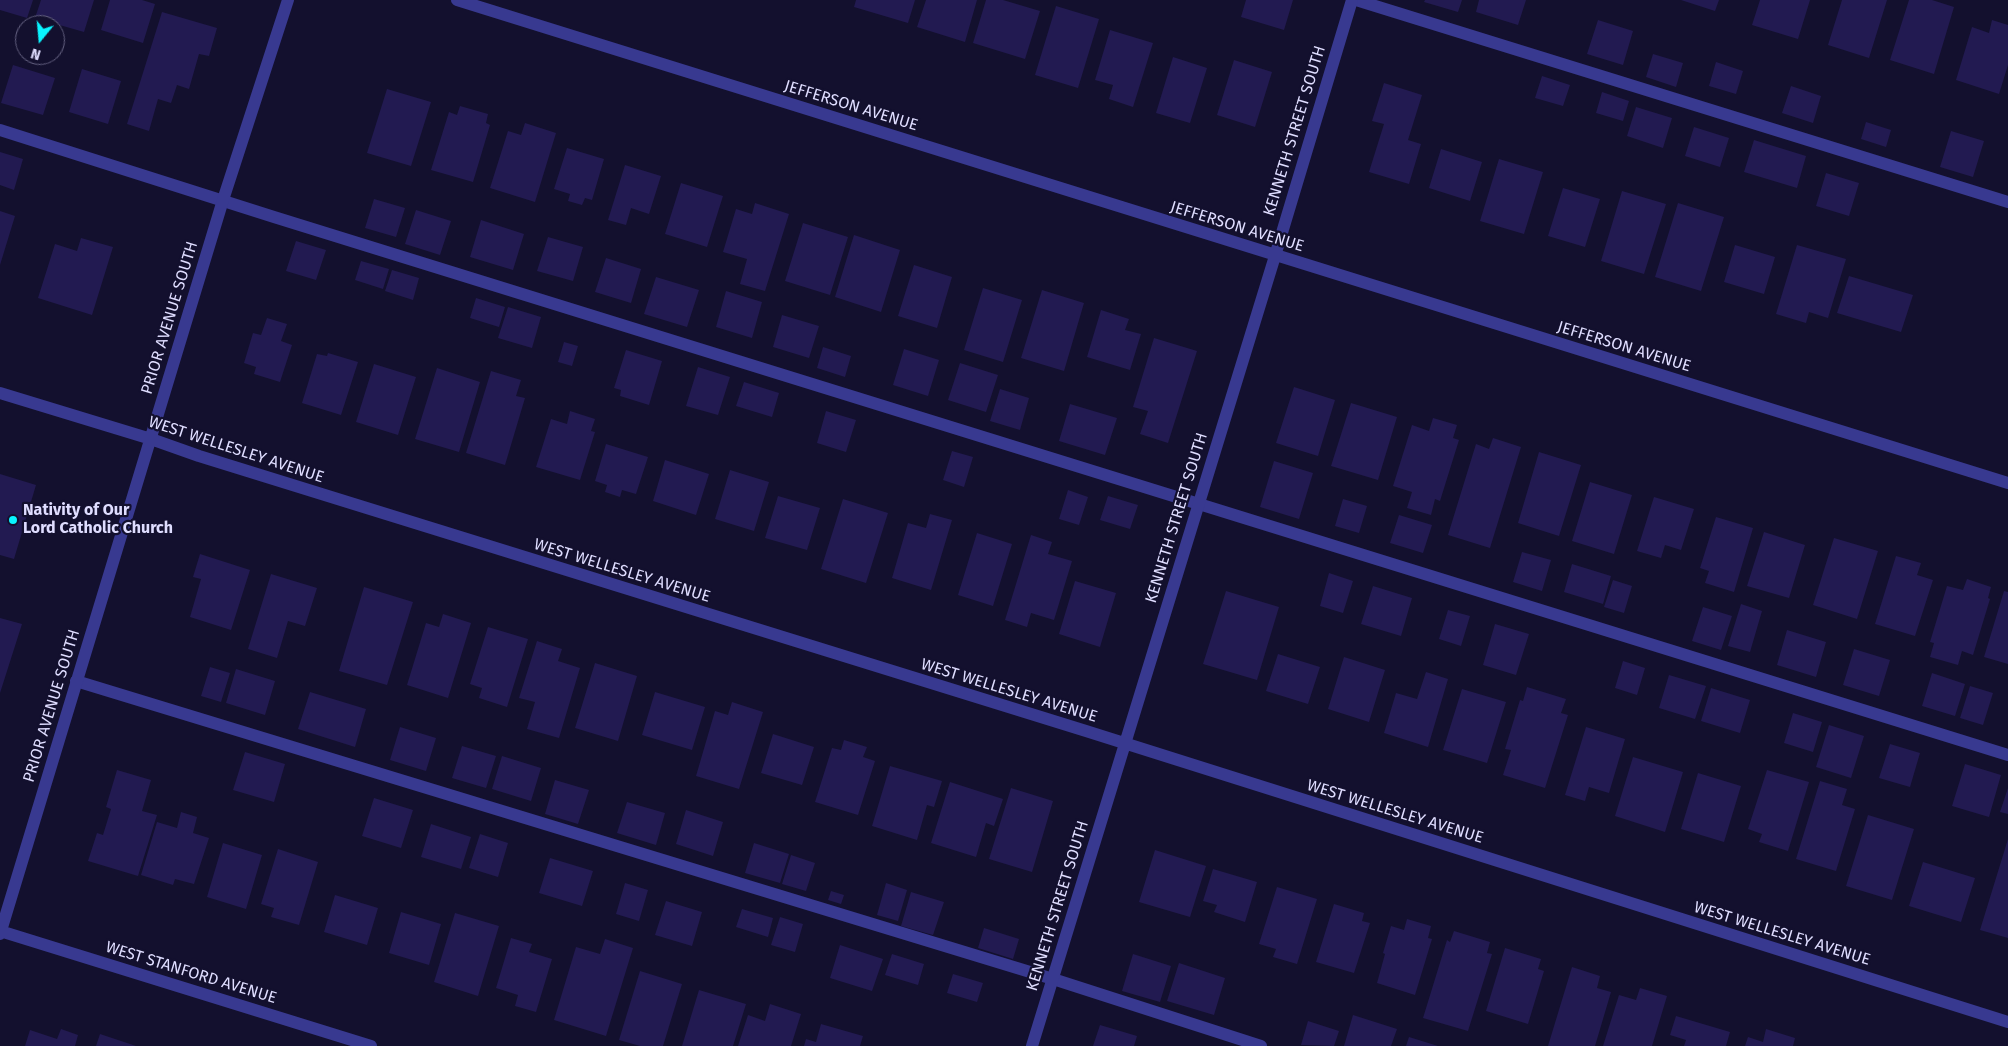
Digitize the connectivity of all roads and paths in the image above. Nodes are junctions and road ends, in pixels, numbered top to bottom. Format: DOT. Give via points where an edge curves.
graph roads {
  1 [pos="288,0"];
  2 [pos="457,0"];
  3 [pos="1352,0"];
  4 [pos="1356,0"];
  5 [pos="0,130"];
  6 [pos="223,200"];
  7 [pos="2008,202"];
  8 [pos="1275,256"];
  9 [pos="0,393"];
  10 [pos="151,440"];
  11 [pos="2008,483"];
  12 [pos="1198,503"];
  13 [pos="76,682"];
  14 [pos="1125,744"];
  15 [pos="2008,755"];
  16 [pos="0,932"];
  17 [pos="1053,979"];
  18 [pos="2008,1022"];
  19 [pos="371,1046"];
  20 [pos="1032,1046"];
  21 [pos="1261,1046"];
  1 -- 6 [label="street, PRIOR AVENUE SOUTH"];
  2 -- 8 [label="street, JEFFERSON AVENUE"];
  3 -- 8 [label="street, KENNETH STREET SOUTH"];
  4 -- 7 [label="street"];
  5 -- 6 [label="street"];
  6 -- 10 [label="street, PRIOR AVENUE SOUTH"];
  6 -- 12 [label="street"];
  8 -- 11 [label="street, JEFFERSON AVENUE"];
  8 -- 12 [label="street, KENNETH STREET SOUTH"];
  9 -- 10 [label="street, WEST WELLESLEY AVENUE"];
  10 -- 13 [label="street, PRIOR AVENUE SOUTH"];
  10 -- 14 [label="street, WEST WELLESLEY AVENUE"];
  12 -- 14 [label="street, KENNETH STREET SOUTH"];
  12 -- 15 [label="street"];
  13 -- 16 [label="street, PRIOR AVENUE SOUTH"];
  13 -- 17 [label="street"];
  14 -- 17 [label="street, KENNETH STREET SOUTH"];
  14 -- 18 [label="street, WEST WELLESLEY AVENUE"];
  16 -- 19 [label="street, WEST STANFORD AVENUE"];
  17 -- 20 [label="street, KENNETH STREET SOUTH"];
  17 -- 21 [label="street"];
}
